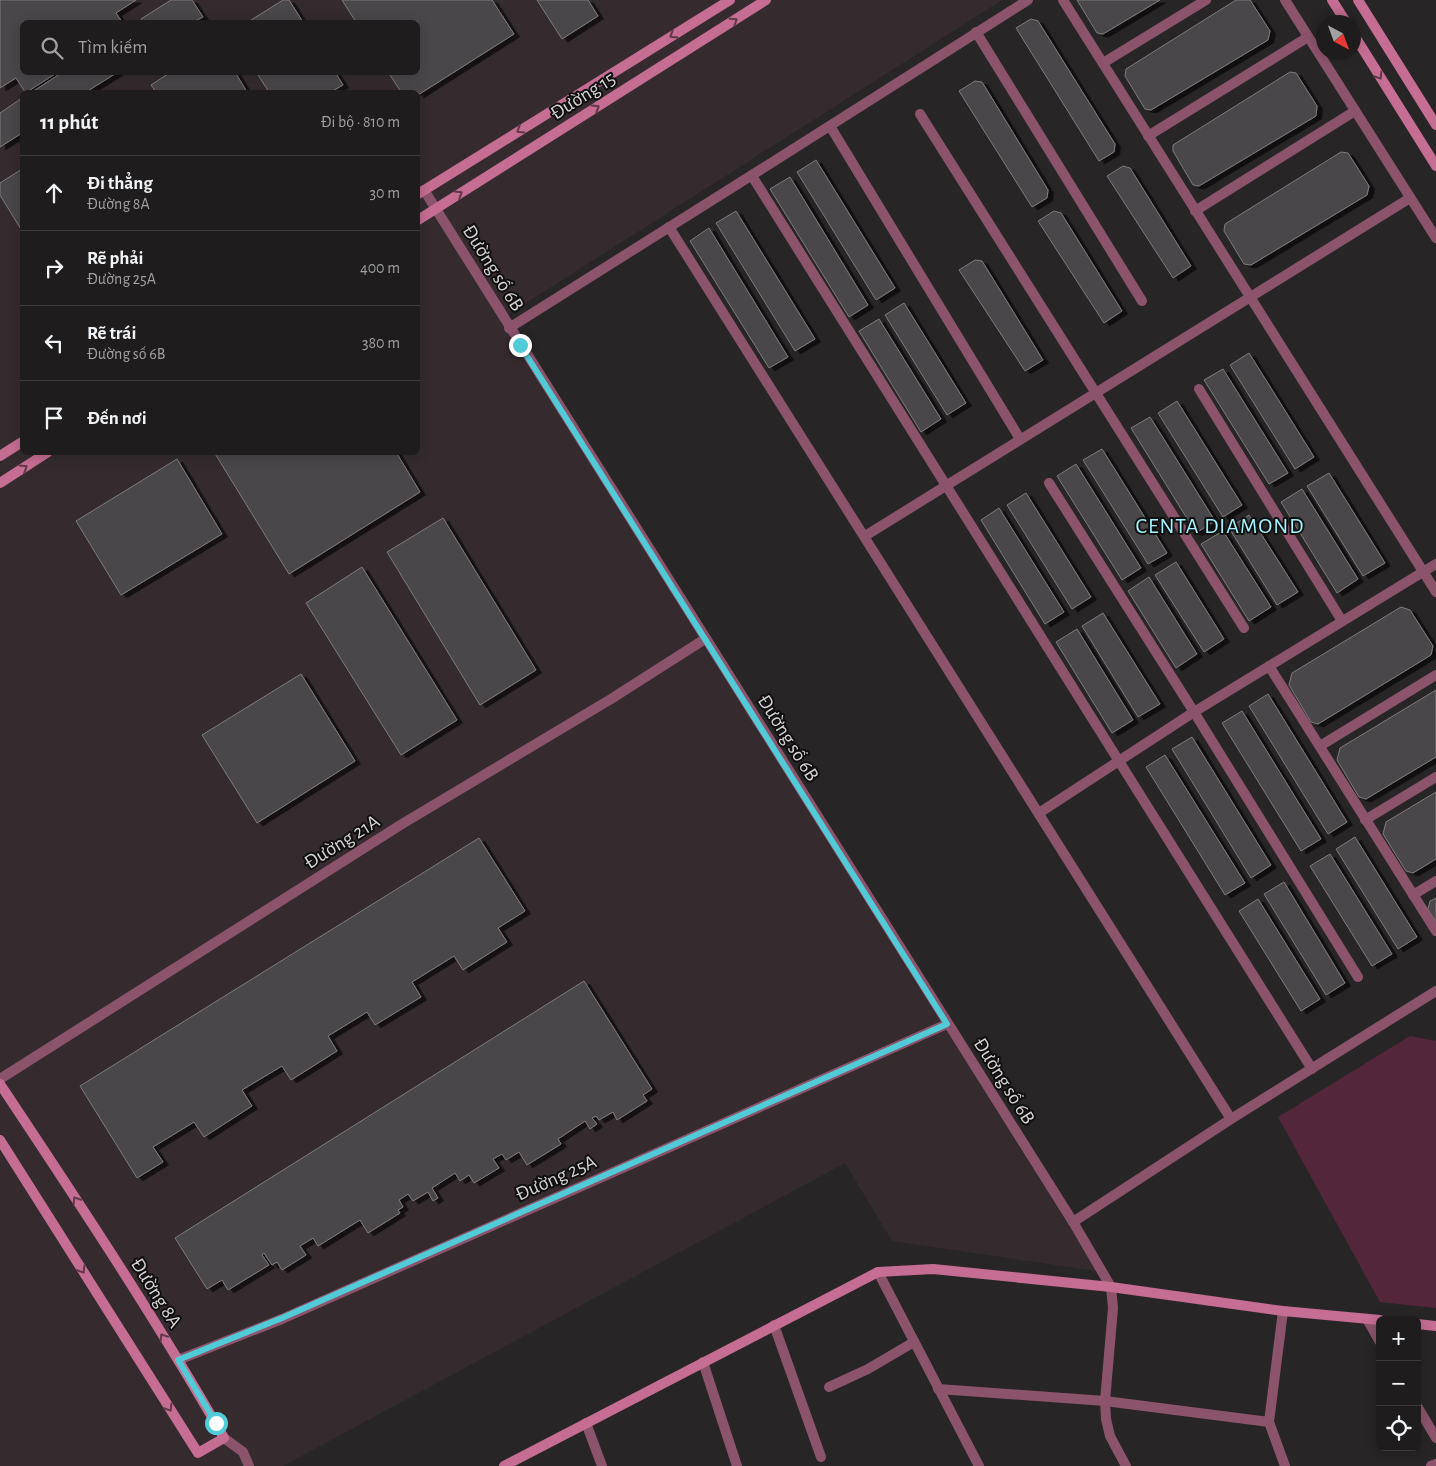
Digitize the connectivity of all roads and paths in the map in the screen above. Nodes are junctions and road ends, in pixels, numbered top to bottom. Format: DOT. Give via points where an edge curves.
graph roads {
  1 [pos="730,0"];
  2 [pos="766,0"];
  3 [pos="1028,0"];
  4 [pos="1063,0"];
  5 [pos="1206,0"];
  6 [pos="1285,0"];
  7 [pos="1332,0"];
  8 [pos="1358,0"];
  9 [pos="1342,15"];
  10 [pos="976,32"];
  11 [pos="1308,37"];
  12 [pos="1361,46"];
  13 [pos="1103,63"];
  14 [pos="1355,111"];
  15 [pos="920,114"];
  16 [pos="1436,125"];
  17 [pos="830,126"];
  18 [pos="1148,136"];
  19 [pos="1436,166"];
  20 [pos="752,176"];
  21 [pos="420,192"];
  22 [pos="1410,198"];
  23 [pos="436,208"];
  24 [pos="1195,211"];
  25 [pos="420,219"];
  26 [pos="669,227"];
  27 [pos="1436,238"];
  28 [pos="1250,296"];
  29 [pos="1142,300"];
  30 [pos="509,328"];
  31 [pos="1199,390"];
  32 [pos="1097,392"];
  33 [pos="1020,439"];
  34 [pos="20,443"];
  35 [pos="43,455"];
  36 [pos="0,456"];
  37 [pos="0,483"];
  38 [pos="1049,483"];
  39 [pos="945,486"];
  40 [pos="865,536"];
  41 [pos="1436,564"];
  42 [pos="1424,572"];
  43 [pos="1436,592"];
  44 [pos="1342,622"];
  45 [pos="1244,628"];
  46 [pos="705,639"];
  47 [pos="1269,666"];
  48 [pos="1436,675"];
  49 [pos="1194,712"];
  50 [pos="1320,746"];
  51 [pos="1119,760"];
  52 [pos="1436,777"];
  53 [pos="1039,813"];
  54 [pos="1365,820"];
  55 [pos="1436,881"];
  56 [pos="1413,895"];
  57 [pos="1436,931"];
  58 [pos="1358,977"];
  59 [pos="1436,991"];
  60 [pos="947,1024"];
  61 [pos="1312,1069"];
  62 [pos="0,1078"];
  63 [pos="0,1084"];
  64 [pos="1231,1119"];
  65 [pos="0,1140"];
  66 [pos="1073,1222"];
  67 [pos="878,1272"];
  68 [pos="1111,1287"];
  69 [pos="1283,1311"];
  70 [pos="1366,1319"];
  71 [pos="1376,1320"];
  72 [pos="1421,1324"];
  73 [pos="774,1325"];
  74 [pos="1436,1326"];
  75 [pos="1376,1335"];
  76 [pos="914,1342"];
  77 [pos="178,1360"];
  78 [pos="703,1362"];
  79 [pos="830,1387"];
  80 [pos="938,1389"];
  81 [pos="1105,1401"];
  82 [pos="1421,1413"];
  83 [pos="1269,1422"];
  84 [pos="586,1423"];
  85 [pos="224,1438"];
  86 [pos="1436,1438"];
  87 [pos="821,1457"];
  88 [pos="1436,1464"];
  89 [pos="249,1466"];
  90 [pos="504,1466"];
  91 [pos="602,1466"];
  92 [pos="737,1466"];
  93 [pos="979,1466"];
  94 [pos="1126,1466"];
  95 [pos="1285,1466"];
  96 [pos="1431,1466"];
  1 -- 21 [label="street, Đường 15, one-way"];
  23 -- 2 [label="street, Đường 15, one-way"];
  3 -- 10 [label="street"];
  4 -- 13 [label="street"];
  5 -- 13 [label="street"];
  6 -- 11 [label="street"];
  7 -- 9 [label="street"];
  8 -- 16 [label="street"];
  10 -- 17 [label="street"];
  10 -- 29 [label="street"];
  11 -- 14 [label="street"];
  11 -- 18 [label="street"];
  12 -- 19 [label="street, one-way"];
  13 -- 18 [label="street"];
  14 -- 22 [label="street"];
  14 -- 24 [label="street"];
  15 -- 32 [label="street"];
  17 -- 20 [label="street"];
  17 -- 33 [label="street"];
  18 -- 24 [label="street"];
  20 -- 26 [label="street"];
  20 -- 39 [label="street"];
  21 -- 23 [label="street, Đường số 6B"];
  22 -- 27 [label="street"];
  22 -- 28 [label="street"];
  23 -- 25 [label="street, Đường 15"];
  23 -- 30 [label="street, Đường số 6B"];
  24 -- 28 [label="street"];
  26 -- 30 [label="street"];
  26 -- 40 [label="street"];
  28 -- 32 [label="street"];
  28 -- 42 [label="street"];
  30 -- 46 [label="street, Đường số 6B"];
  31 -- 44 [label="street"];
  32 -- 33 [label="street"];
  32 -- 45 [label="street"];
  33 -- 39 [label="street"];
  34 -- 36 [label="street"];
  37 -- 35 [label="street, one-way"];
  38 -- 49 [label="street"];
  39 -- 40 [label="street"];
  39 -- 51 [label="street"];
  40 -- 53 [label="street"];
  41 -- 42 [label="street"];
  42 -- 43 [label="street"];
  42 -- 44 [label="street"];
  44 -- 47 [label="street"];
  46 -- 60 [label="street, Đường số 6B"];
  46 -- 62 [label="street, Đường 21A" via="402,824"];
  47 -- 49 [label="street"];
  47 -- 50 [label="street"];
  48 -- 50 [label="street"];
  49 -- 51 [label="street"];
  49 -- 58 [label="street"];
  50 -- 54 [label="street"];
  51 -- 53 [label="street"];
  51 -- 61 [label="street"];
  52 -- 54 [label="street"];
  53 -- 64 [label="street"];
  54 -- 56 [label="street"];
  55 -- 56 [label="street"];
  56 -- 57 [label="street"];
  59 -- 61 [label="street"];
  60 -- 66 [label="street, Đường số 6B"];
  60 -- 77 [label="street, Đường 25A" via="282,1318"];
  61 -- 64 [label="street"];
  77 -- 63 [label="street, Đường 8A, one-way"];
  64 -- 66 [label="street"];
  65 -- 85 [label="street, one-way" via="198,1453"];
  66 -- 68 [label="street, Đường số 6B"];
  67 -- 68 [label="street" via="933,1269"];
  67 -- 73 [label="street"];
  67 -- 76 [label="street"];
  68 -- 69 [label="street"];
  68 -- 81 [label="street" via="1113,1308"];
  69 -- 70 [label="street"];
  69 -- 83 [label="street"];
  70 -- 71 [label="street"];
  70 -- 75 [label="street"];
  72 -- 74 [label="street"];
  73 -- 78 [label="street"];
  73 -- 87 [label="street"];
  76 -- 79 [label="street"];
  76 -- 80 [label="street"];
  77 -- 85 [label="street, Đường 8A"];
  78 -- 84 [label="street"];
  78 -- 92 [label="street"];
  80 -- 81 [label="street"];
  80 -- 93 [label="street"];
  81 -- 83 [label="street"];
  81 -- 94 [label="street" via="1110,1436"];
  82 -- 86 [label="street"];
  83 -- 95 [label="street"];
  84 -- 90 [label="street"];
  84 -- 91 [label="street"];
  85 -- 89 [label="street" via="243,1452"];
  88 -- 96 [label="street"];
}
